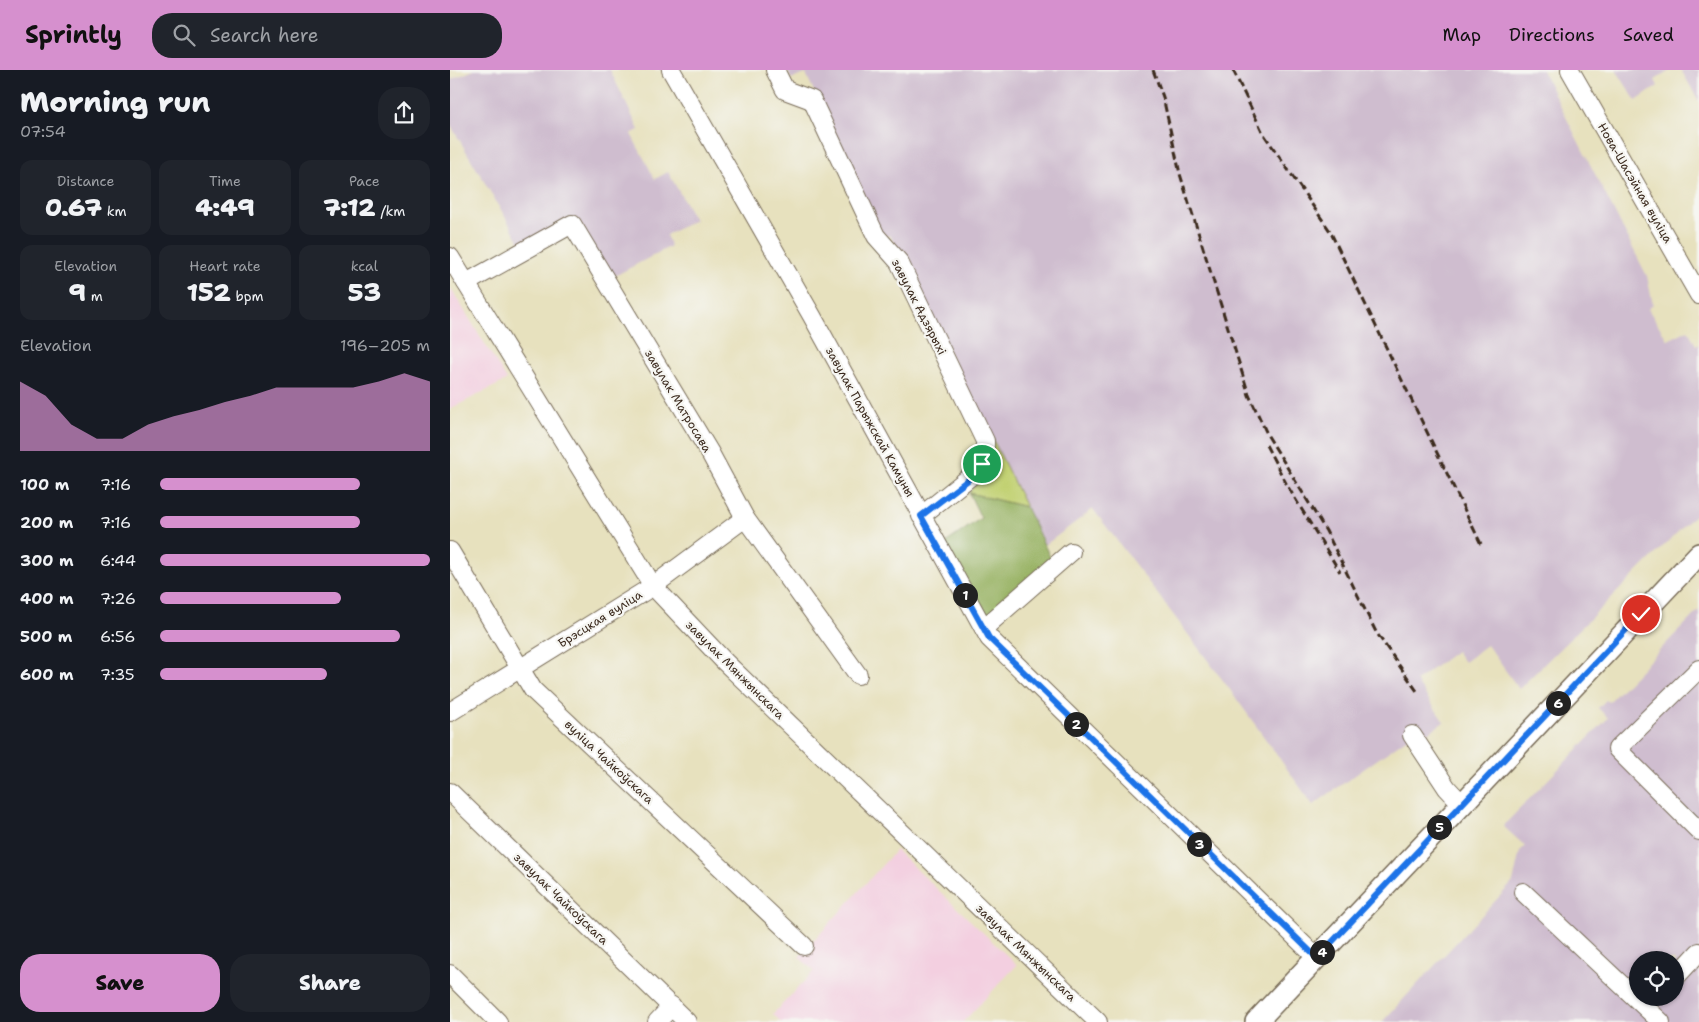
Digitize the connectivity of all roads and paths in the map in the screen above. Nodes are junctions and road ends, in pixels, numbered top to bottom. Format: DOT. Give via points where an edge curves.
graph roads {
  1 [pos="671,70"];
  2 [pos="775,70"];
  3 [pos="1570,70"];
  4 [pos="450,256"];
  5 [pos="466,283"];
  6 [pos="1699,295"];
  7 [pos="921,516"];
  8 [pos="744,518"];
  9 [pos="450,551"];
  10 [pos="1071,552"];
  11 [pos="1699,554"];
  12 [pos="653,586"];
  13 [pos="984,628"];
  14 [pos="520,669"];
  15 [pos="1699,669"];
  16 [pos="858,675"];
  17 [pos="450,712"];
  18 [pos="1412,735"];
  19 [pos="450,792"];
  20 [pos="1462,804"];
  21 [pos="1699,831"];
  22 [pos="1523,892"];
  23 [pos="804,946"];
  24 [pos="1699,952"];
  25 [pos="1317,958"];
  26 [pos="1684,968"];
  27 [pos="450,974"];
  28 [pos="1629,983"];
  29 [pos="672,1006"];
  30 [pos="1653,1006"];
  31 [pos="498,1022"];
  32 [pos="657,1022"];
  33 [pos="687,1022"];
  34 [pos="1098,1022"];
  35 [pos="1256,1022"];
  36 [pos="1661,1022"];
  1 -- 7 [label="street, завулак Парыжскай Камуны" via="812,316"];
  2 -- 7 [label="street, завулак Адзярыхі" via="785,90 812,100 876,236 899,262 985,441 985,454 976,472"];
  3 -- 6 [label="street, Нова-Шасэйная вуліца"];
  4 -- 5 [label="street, завулак Мянжынскага"];
  5 -- 8 [label="street, завулак Матросава" via="572,224 710,453"];
  5 -- 12 [label="street, завулак Мянжынскага"];
  7 -- 13 [label="street, завулак Парыжскай Камуны"];
  8 -- 12 [label="street, Брэсцкая вуліца"];
  8 -- 16 [label="street, завулак Матросава"];
  9 -- 14 [label="street, вуліца Чайкоўскага"];
  10 -- 13 [label="street"];
  11 -- 20 [label="main road"];
  12 -- 14 [label="street, Брэсцкая вуліца"];
  12 -- 34 [label="street, завулак Мянжынскага" via="732,669"];
  13 -- 25 [label="street, завулак Парыжскай Камуны" via="989,638 1022,672"];
  14 -- 17 [label="street, Брэсцкая вуліца"];
  14 -- 23 [label="street, вуліца Чайкоўскага" via="532,690"];
  15 -- 21 [label="street" via="1617,749"];
  18 -- 20 [label="street" via="1447,788"];
  19 -- 29 [label="street, завулак Чайкоўскага"];
  20 -- 25 [label="main road"];
  22 -- 28 [label="street"];
  24 -- 26 [label="street"];
  25 -- 35 [label="main road"];
  27 -- 31 [label="street"];
  29 -- 32 [label="street"];
  29 -- 33 [label="street, завулак Чайкоўскага"];
  30 -- 36 [label="street"];
}
